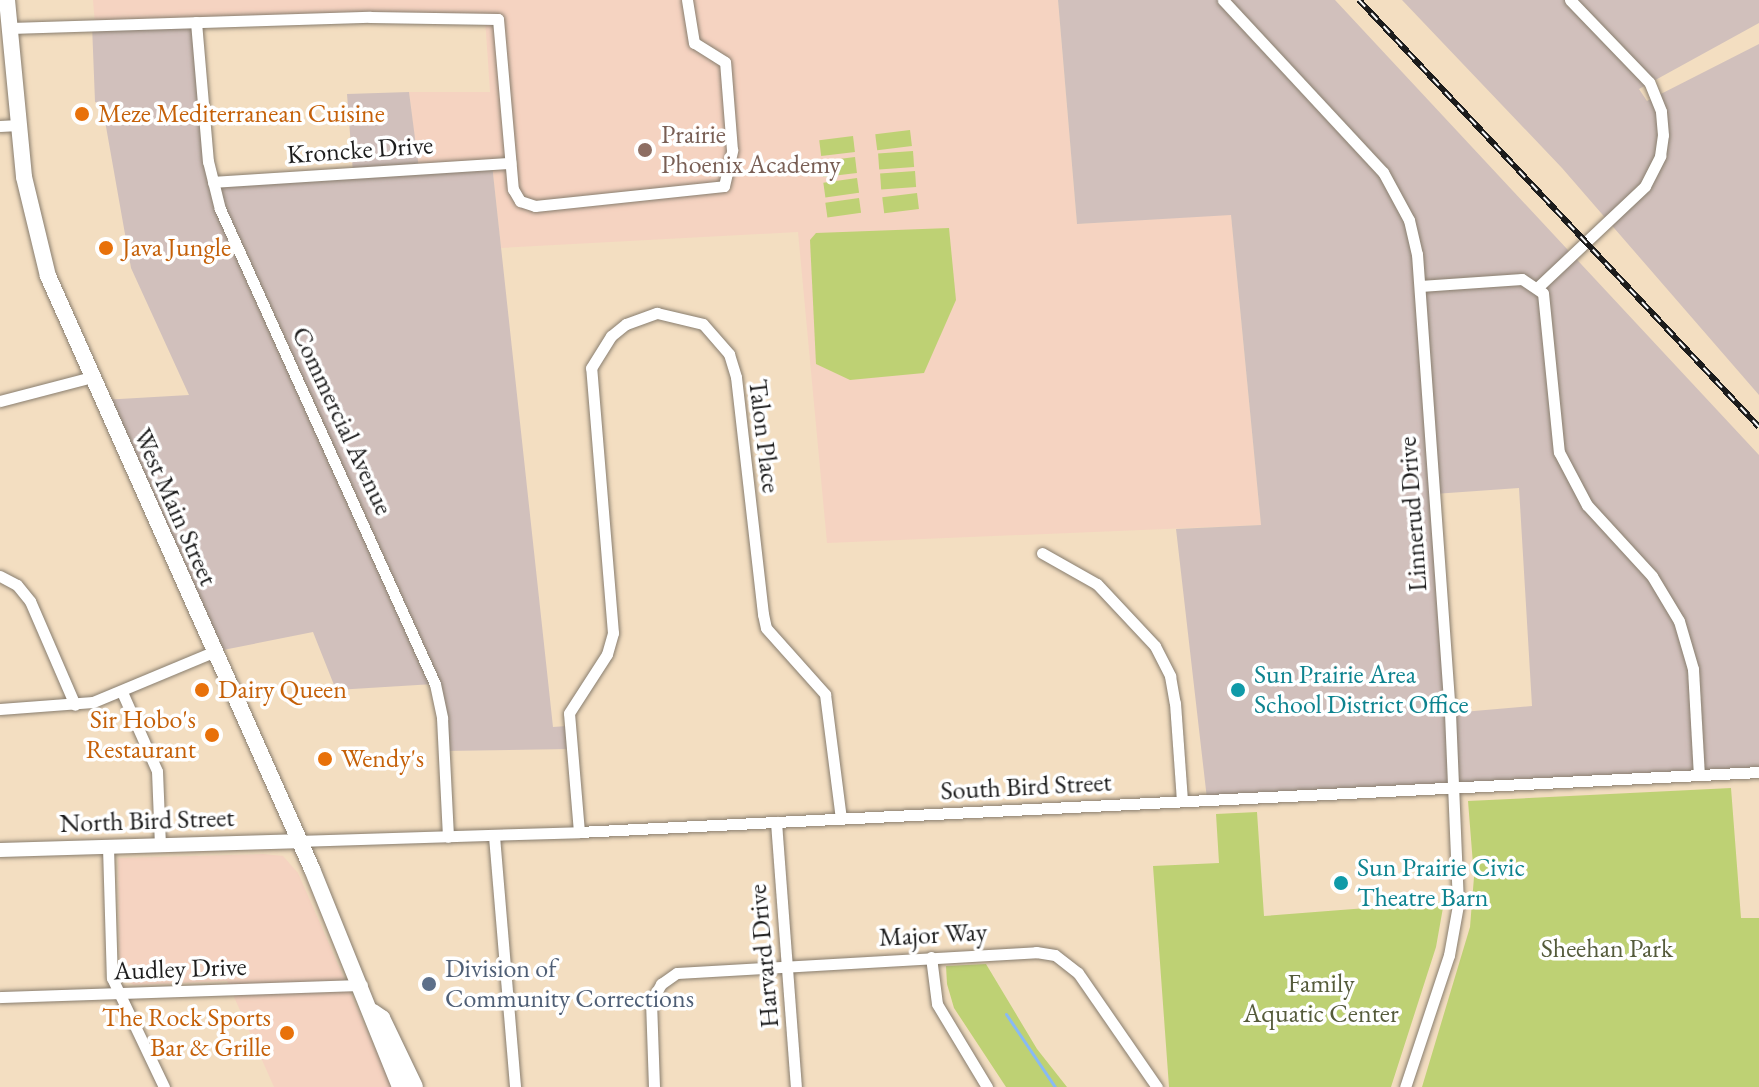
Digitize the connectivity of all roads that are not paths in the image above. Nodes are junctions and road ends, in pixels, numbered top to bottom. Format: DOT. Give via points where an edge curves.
graph roads {
  1 [pos="7,0"];
  2 [pos="687,0"];
  3 [pos="1223,0"];
  4 [pos="1570,0"];
  5 [pos="196,22"];
  6 [pos="10,28"];
  7 [pos="18,125"];
  8 [pos="0,126"];
  9 [pos="510,163"];
  10 [pos="213,182"];
  11 [pos="1420,286"];
  12 [pos="1538,287"];
  13 [pos="92,377"];
  14 [pos="0,401"];
  15 [pos="1042,553"];
  16 [pos="0,576"];
  17 [pos="213,652"];
  18 [pos="122,692"];
  19 [pos="75,705"];
  20 [pos="0,709"];
  21 [pos="1759,772"];
  22 [pos="1699,775"];
  23 [pos="1451,789"];
  24 [pos="1182,801"];
  25 [pos="841,819"];
  26 [pos="776,822"];
  27 [pos="579,832"];
  28 [pos="494,836"];
  29 [pos="448,837"];
  30 [pos="296,841"];
  31 [pos="160,845"];
  32 [pos="108,847"];
  33 [pos="0,850"];
  34 [pos="931,957"];
  35 [pos="787,964"];
  36 [pos="362,985"];
  37 [pos="119,994"];
  38 [pos="0,997"];
  39 [pos="373,1012"];
  40 [pos="164,1087"];
  41 [pos="400,1087"];
  42 [pos="415,1087"];
  43 [pos="515,1087"];
  44 [pos="654,1087"];
  45 [pos="796,1087"];
  46 [pos="987,1087"];
  47 [pos="1157,1087"];
  48 [pos="1405,1087"];
  1 -- 6 [label="main road, West Main Street"];
  2 -- 9 [label="street" via="694,43 725,62 732,150 724,186 535,206 520,201"];
  3 -- 11 [label="street, Linnerud Drive" via="1391,183 1412,228"];
  4 -- 12 [label="street" via="1649,82 1661,111 1663,135 1660,156 1645,186"];
  5 -- 6 [label="street"];
  5 -- 9 [label="street" via="498,19"];
  5 -- 10 [label="street, Commercial Avenue"];
  6 -- 7 [label="main road, West Main Street"];
  7 -- 8 [label="street"];
  7 -- 13 [label="main road, West Main Street" via="37,242"];
  9 -- 10 [label="street, Kroncke Drive"];
  10 -- 29 [label="street, Commercial Avenue" via="228,228 431,672 442,718"];
  11 -- 12 [label="street" via="1522,279"];
  11 -- 23 [label="street, Linnerud Drive"];
  12 -- 22 [label="street" via="1546,310 1559,452 1587,505 1652,576 1679,621 1693,669"];
  13 -- 14 [label="street"];
  13 -- 17 [label="main road, West Main Street"];
  15 -- 24 [label="street" via="1097,584 1155,646 1170,676 1175,703"];
  16 -- 19 [label="street" via="30,601"];
  17 -- 18 [label="street"];
  17 -- 30 [label="main road, West Main Street"];
  18 -- 19 [label="street"];
  18 -- 31 [label="street" via="157,771"];
  19 -- 20 [label="street"];
  21 -- 22 [label="street, South Bird Street"];
  22 -- 23 [label="street, South Bird Street"];
  23 -- 24 [label="street, South Bird Street"];
  23 -- 48 [label="street, Linnerud Drive" via="1458,870 1455,930"];
  24 -- 25 [label="street, South Bird Street"];
  25 -- 26 [label="street, South Bird Street"];
  25 -- 27 [label="street, Talon Place" via="825,694 766,628 729,354 703,324 657,313 626,324 611,336 591,368 613,633 607,654 569,713"];
  26 -- 27 [label="street, South Bird Street"];
  26 -- 35 [label="street, Harvard Drive"];
  27 -- 28 [label="street, South Bird Street"];
  28 -- 29 [label="street, South Bird Street"];
  28 -- 43 [label="street"];
  29 -- 30 [label="street, South Bird Street"];
  30 -- 31 [label="street, North Bird Street"];
  30 -- 36 [label="main road, West Main Street"];
  31 -- 32 [label="street, North Bird Street"];
  32 -- 33 [label="street, North Bird Street"];
  32 -- 37 [label="street" via="110,963"];
  34 -- 35 [label="street, Major Way"];
  34 -- 46 [label="street" via="937,1004"];
  34 -- 47 [label="street, Major Way" via="1036,952 1066,961"];
  35 -- 44 [label="street, Major Way" via="689,970 668,977 655,994 650,1013"];
  35 -- 45 [label="street, Harvard Drive"];
  36 -- 37 [label="street, Audley Drive"];
  36 -- 39 [label="main road, West Main Street"];
  37 -- 38 [label="street, Audley Drive"];
  37 -- 40 [label="street"];
  39 -- 41 [label="main road, West Main Street" via="371,1025"];
  39 -- 42 [label="main road, West Main Street" via="382,1018"];
}
